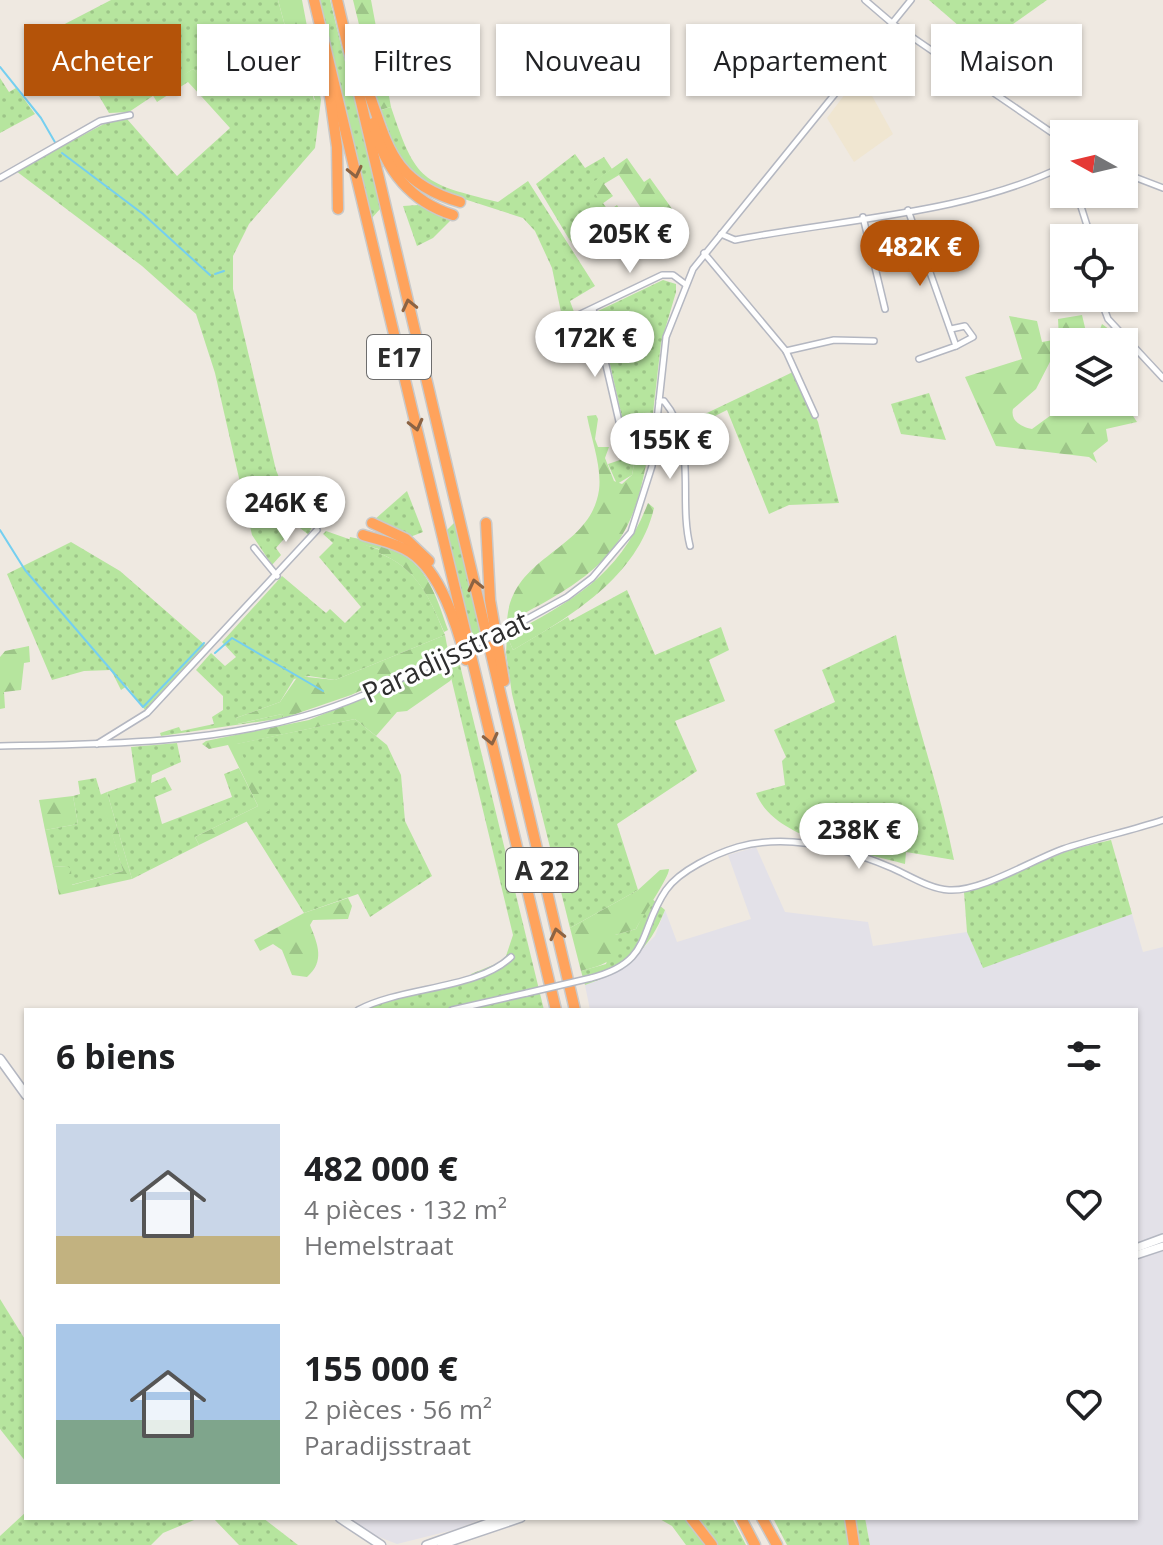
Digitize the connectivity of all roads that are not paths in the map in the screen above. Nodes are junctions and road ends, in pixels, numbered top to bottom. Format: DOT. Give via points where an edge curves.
graph roads {
  1 [pos="314,0"];
  2 [pos="337,0"];
  3 [pos="865,0"];
  4 [pos="911,0"];
  5 [pos="320,24"];
  6 [pos="893,24"];
  7 [pos="345,33"];
  8 [pos="915,39"];
  9 [pos="329,63"];
  10 [pos="329,82"];
  11 [pos="360,96"];
  12 [pos="366,96"];
  13 [pos="368,96"];
  14 [pos="834,96"];
  15 [pos="130,115"];
  16 [pos="1050,131"];
  17 [pos="1050,172"];
  18 [pos="0,178"];
  19 [pos="1138,178"];
  20 [pos="1163,188"];
  21 [pos="460,202"];
  22 [pos="338,209"];
  23 [pos="908,210"];
  24 [pos="453,215"];
  25 [pos="863,217"];
  26 [pos="721,234"];
  27 [pos="704,253"];
  28 [pos="685,284"];
  29 [pos="593,309"];
  30 [pos="885,309"];
  31 [pos="1105,312"];
  32 [pos="572,318"];
  33 [pos="951,329"];
  34 [pos="874,341"];
  35 [pos="956,346"];
  36 [pos="786,351"];
  37 [pos="919,359"];
  38 [pos="1163,378"];
  39 [pos="659,401"];
  40 [pos="815,415"];
  41 [pos="624,443"];
  42 [pos="372,523"];
  43 [pos="486,523"];
  44 [pos="317,530"];
  45 [pos="363,535"];
  46 [pos="690,546"];
  47 [pos="254,548"];
  48 [pos="277,576"];
  49 [pos="464,654"];
  50 [pos="493,661"];
  51 [pos="475,672"];
  52 [pos="485,714"];
  53 [pos="509,731"];
  54 [pos="97,744"];
  55 [pos="0,746"];
  56 [pos="1163,820"];
  57 [pos="511,957"];
  58 [pos="362,1008"];
  59 [pos="461,1008"];
  60 [pos="556,1008"];
  61 [pos="575,1008"];
  62 [pos="0,1059"];
  63 [pos="24,1092"];
  64 [pos="1163,1238"];
  65 [pos="1163,1246"];
  66 [pos="1138,1247"];
  67 [pos="1138,1254"];
  68 [pos="342,1520"];
  69 [pos="496,1520"];
  70 [pos="515,1520"];
  71 [pos="691,1520"];
  72 [pos="742,1520"];
  73 [pos="763,1520"];
  74 [pos="850,1520"];
  75 [pos="356,1531"];
  76 [pos="370,1545"];
  77 [pos="381,1545"];
  78 [pos="426,1545"];
  79 [pos="441,1545"];
  80 [pos="712,1545"];
  81 [pos="755,1545"];
  82 [pos="777,1545"];
  83 [pos="854,1545"];
  1 -- 5 [label="highway, E17"];
  2 -- 7 [label="highway, E17"];
  3 -- 6 [label="street"];
  4 -- 6 [label="street, Paradijsstraat"];
  8 -- 16 [label="street"];
  9 -- 51 [label="highway, E17, one-way"];
  10 -- 22 [label="highway"];
  50 -- 11 [label="highway, E17, one-way"];
  12 -- 24 [label="highway" via="395,175 421,201"];
  13 -- 21 [label="highway" via="394,160 428,190"];
  14 -- 26 [label="street, Paradijsstraat"];
  15 -- 18 [label="street" via="100,121"];
  17 -- 23 [label="street" via="953,204"];
  19 -- 20 [label="street"];
  23 -- 25 [label="street"];
  23 -- 33 [label="street"];
  25 -- 26 [label="street" via="735,240"];
  25 -- 30 [label="street"];
  26 -- 27 [label="street, Paradijsstraat"];
  27 -- 28 [label="street, Paradijsstraat"];
  27 -- 36 [label="street"];
  28 -- 29 [label="street" via="673,275 662,275"];
  28 -- 39 [label="street, Paradijsstraat" via="666,337"];
  29 -- 32 [label="street"];
  29 -- 41 [label="street"];
  31 -- 38 [label="street"];
  33 -- 35 [label="street"];
  33 -- 35 [label="street" via="965,326 973,337"];
  34 -- 36 [label="street" via="834,340"];
  35 -- 37 [label="street"];
  36 -- 40 [label="street"];
  39 -- 46 [label="street" via="671,410 682,441 683,510"];
  39 -- 54 [label="street, Paradijsstraat, bridge" via="643,501 621,547 567,597 342,703 266,726"];
  42 -- 49 [label="highway" via="406,539 428,559 457,620"];
  43 -- 53 [label="highway" via="490,600"];
  44 -- 48 [label="street"];
  45 -- 49 [label="highway" via="400,546 423,563 436,582"];
  47 -- 48 [label="street"];
  48 -- 54 [label="street" via="147,713"];
  49 -- 52 [label="highway"];
  50 -- 53 [label="highway, A 22"];
  51 -- 52 [label="highway, A 22"];
  52 -- 60 [label="highway, A 22, one-way"];
  61 -- 53 [label="highway, A 22, one-way"];
  54 -- 55 [label="street, Paradijsstraat"];
  56 -- 59 [label="street, bridge" via="1059,850 957,890 811,844 740,847 676,879 661,898 637,952 619,968"];
  57 -- 58 [label="street" via="479,974 386,996"];
  62 -- 63 [label="main road"];
  64 -- 66 [label="street"];
  65 -- 67 [label="street"];
  68 -- 75 [label="main road"];
  69 -- 78 [label="street"];
  70 -- 79 [label="street"];
  71 -- 80 [label="highway"];
  72 -- 81 [label="highway"];
  73 -- 82 [label="highway"];
  74 -- 83 [label="highway"];
  75 -- 76 [label="main road"];
  75 -- 77 [label="main road"];
}
